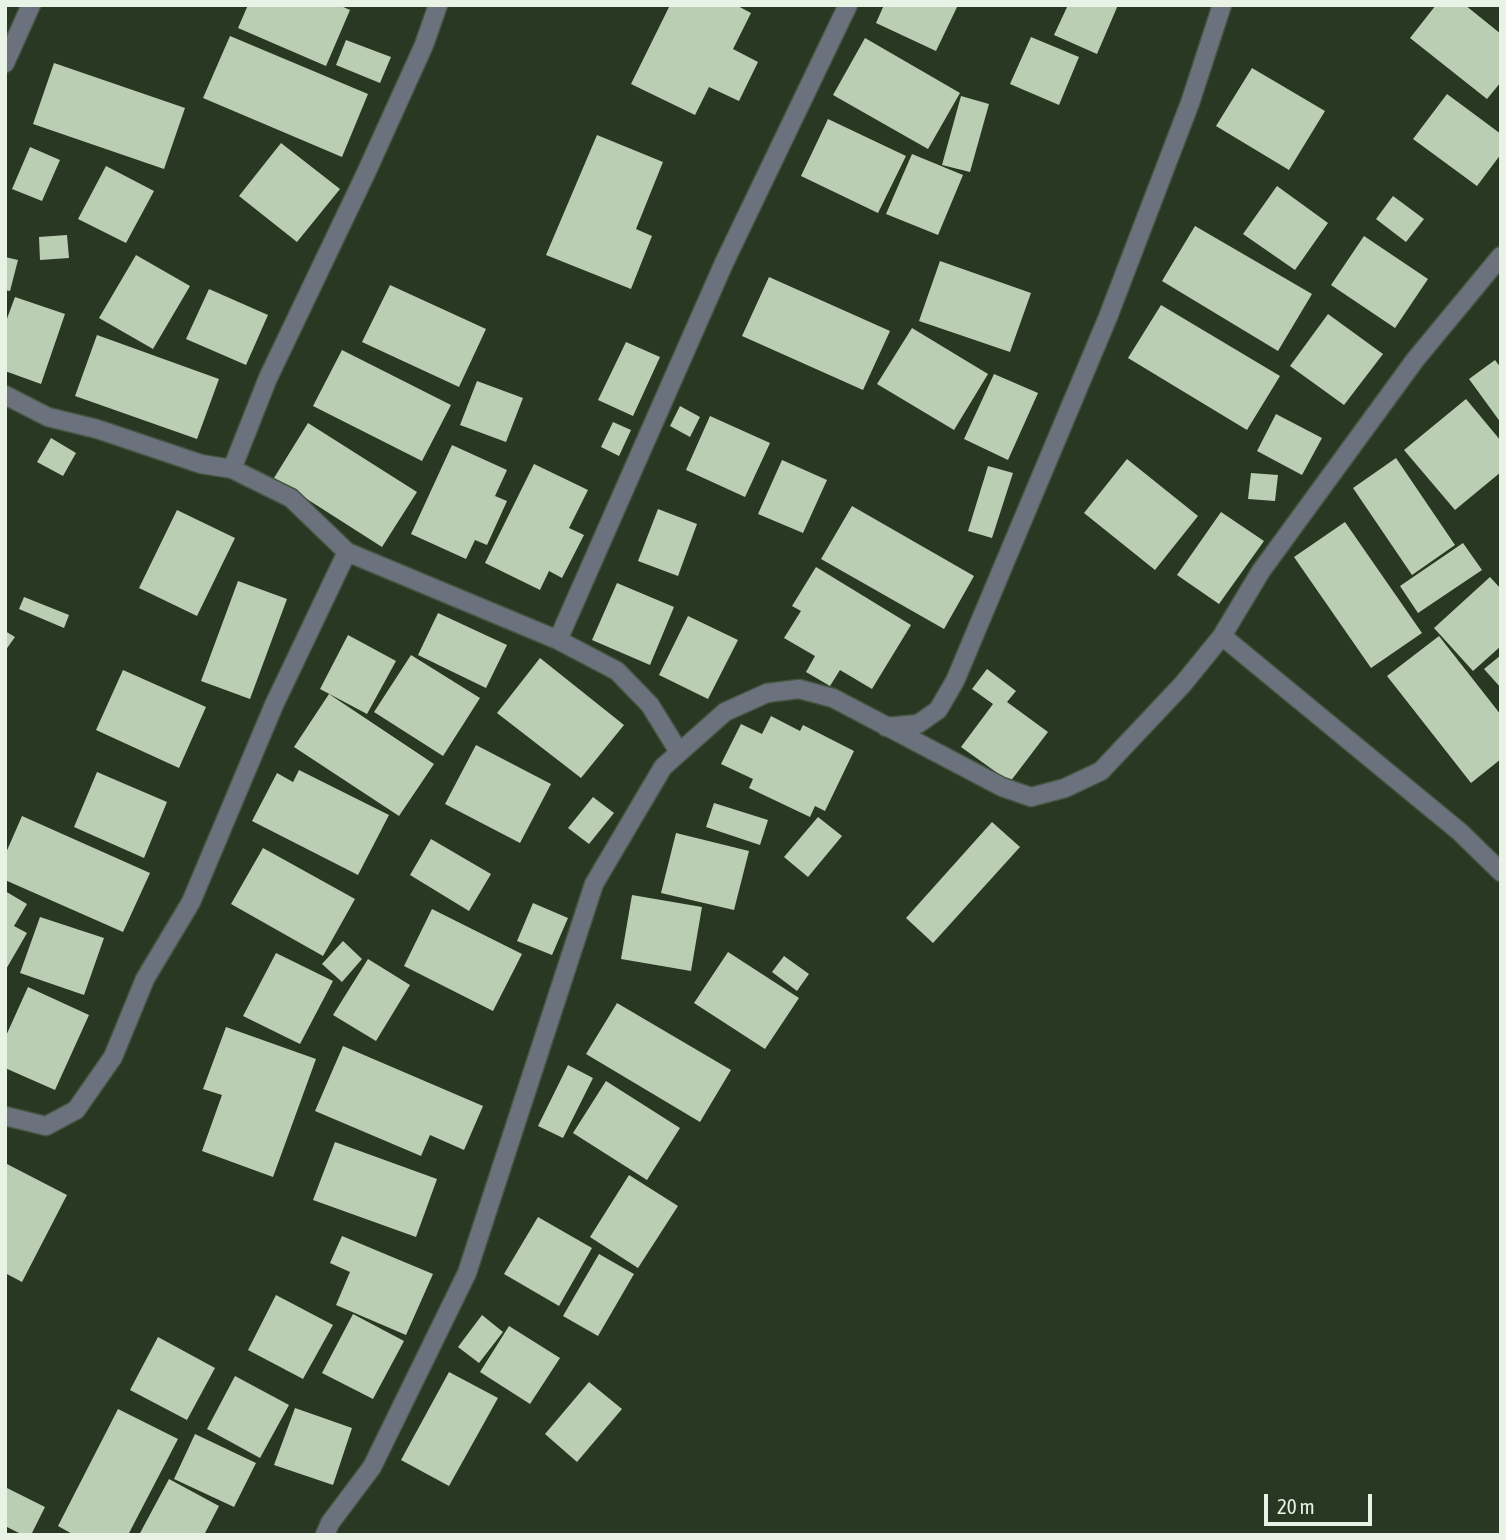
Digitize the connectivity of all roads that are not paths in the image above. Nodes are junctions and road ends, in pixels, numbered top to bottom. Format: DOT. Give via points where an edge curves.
graph roads {
  1 [pos="31,5"];
  2 [pos="438,5"];
  3 [pos="848,5"];
  4 [pos="1222,5"];
  5 [pos="5,63"];
  6 [pos="1501,256"];
  7 [pos="5,395"];
  8 [pos="232,469"];
  9 [pos="347,552"];
  10 [pos="1222,636"];
  11 [pos="558,640"];
  12 [pos="886,727"];
  13 [pos="679,752"];
  14 [pos="1501,872"];
  15 [pos="5,1116"];
  16 [pos="325,1535"];
  1 -- 5 [label="street"];
  2 -- 8 [label="street" via="372,161 268,378"];
  3 -- 11 [label="street" via="724,263"];
  4 -- 12 [label="street" via="1108,317 954,681 938,709 918,724"];
  6 -- 10 [label="street" via="1415,360 1261,571"];
  7 -- 8 [label="street" via="48,417 201,464"];
  8 -- 9 [label="street" via="290,498"];
  9 -- 11 [label="street"];
  9 -- 15 [label="street" via="274,705 191,902 145,979 113,1057 76,1111 46,1126"];
  10 -- 12 [label="street" via="1101,771 1065,788 1031,797"];
  10 -- 14 [label="street" via="1460,832"];
  11 -- 13 [label="street" via="617,671 650,705"];
  12 -- 13 [label="street" via="833,698 799,688 767,693 725,712"];
  13 -- 16 [label="street" via="651,783 594,884 467,1273 372,1467"];
}
